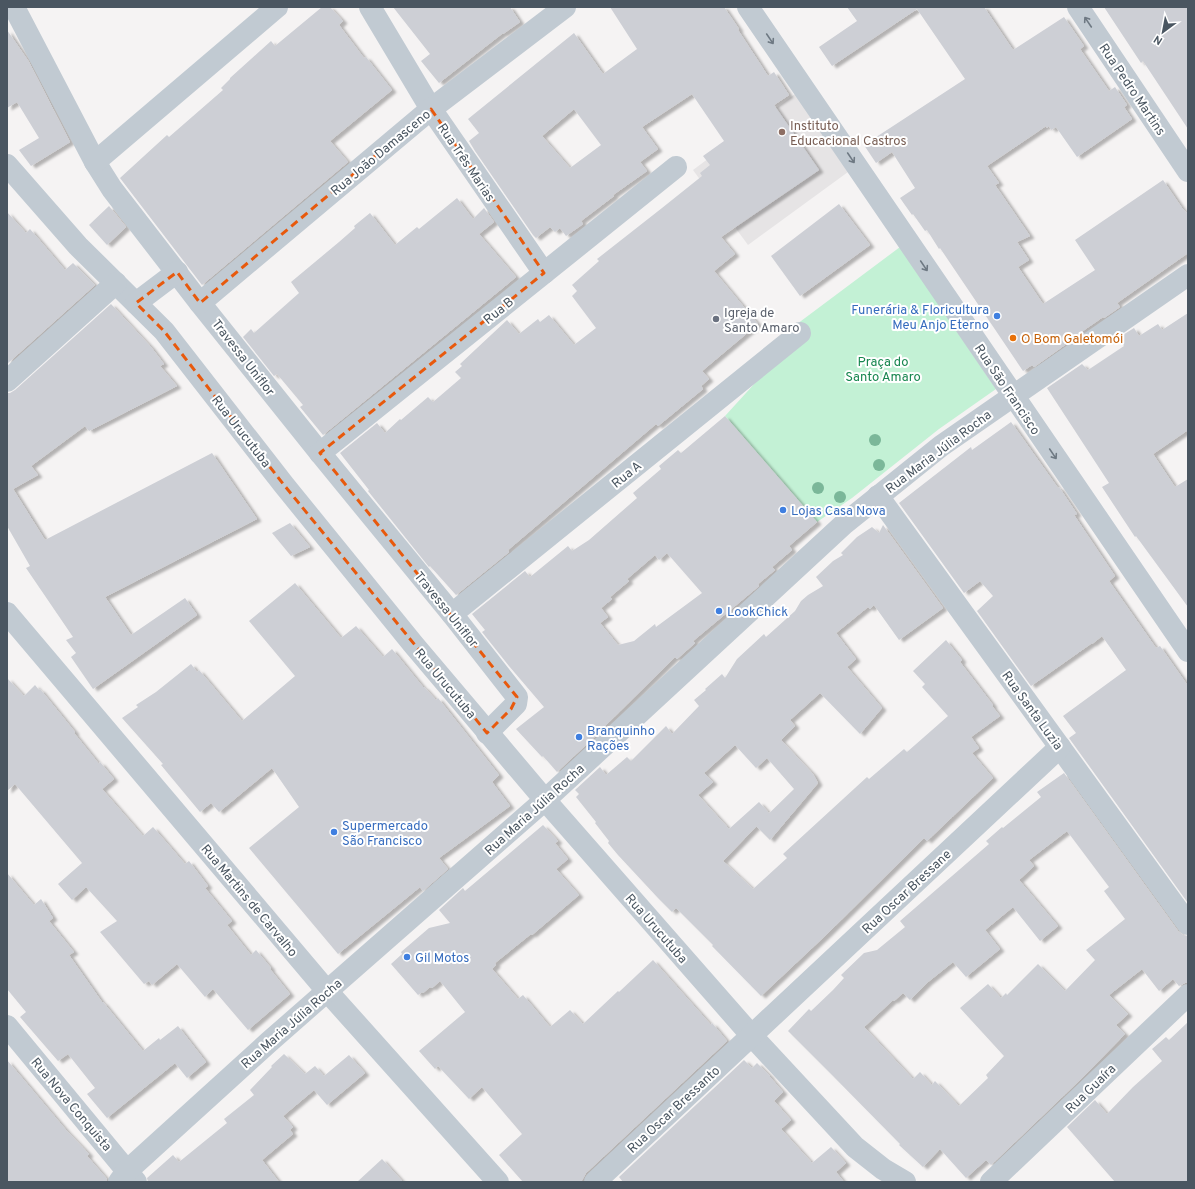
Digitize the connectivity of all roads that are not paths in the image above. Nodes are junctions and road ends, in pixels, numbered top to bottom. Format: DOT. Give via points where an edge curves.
graph roads {
  1 [pos="14,7"];
  2 [pos="277,7"];
  3 [pos="370,7"];
  4 [pos="565,7"];
  5 [pos="748,7"];
  6 [pos="1078,7"];
  7 [pos="431,109"];
  8 [pos="96,162"];
  9 [pos="7,165"];
  10 [pos="676,167"];
  11 [pos="1188,171"];
  12 [pos="177,272"];
  13 [pos="544,273"];
  14 [pos="1188,275"];
  15 [pos="116,283"];
  16 [pos="136,303"];
  17 [pos="200,303"];
  18 [pos="800,334"];
  19 [pos="7,381"];
  20 [pos="1013,395"];
  21 [pos="320,453"];
  22 [pos="878,496"];
  23 [pos="7,613"];
  24 [pos="452,614"];
  25 [pos="1188,652"];
  26 [pos="487,733"];
  27 [pos="1060,747"];
  28 [pos="545,800"];
  29 [pos="1188,924"];
  30 [pos="327,991"];
  31 [pos="1188,995"];
  32 [pos="7,1026"];
  33 [pos="752,1036"];
  34 [pos="127,1178"];
  35 [pos="498,1182"];
  36 [pos="595,1182"];
  37 [pos="905,1182"];
  38 [pos="991,1182"];
  1 -- 8 [label="street, Travessa Uniflor"];
  2 -- 8 [label="street"];
  3 -- 7 [label="street, Rua Três Marias"];
  4 -- 7 [label="street, Rua João Damasceno"];
  5 -- 20 [label="street, Rua São Francisco, one-way"];
  11 -- 6 [label="street, Rua Pedro Martins, one-way"];
  7 -- 13 [label="street, Rua Três Marias"];
  7 -- 17 [label="street, Rua João Damasceno"];
  8 -- 12 [label="street, Travessa Uniflor" via="112,189"];
  9 -- 15 [label="street, Rua Urucutuba" via="78,246"];
  10 -- 13 [label="street, Rua B"];
  12 -- 16 [label="street"];
  12 -- 17 [label="street, Travessa Uniflor"];
  13 -- 21 [label="street, Rua B"];
  14 -- 20 [label="street, Rua Maria Júlia Rocha"];
  15 -- 16 [label="street, Rua Urucutuba"];
  15 -- 19 [label="street"];
  16 -- 26 [label="street, Rua Urucutuba" via="164,331 284,486"];
  17 -- 21 [label="street, Travessa Uniflor"];
  18 -- 24 [label="street, Rua A"];
  20 -- 22 [label="street, Rua Maria Júlia Rocha" via="941,446"];
  20 -- 25 [label="street, Rua São Francisco, one-way"];
  21 -- 24 [label="street, Travessa Uniflor"];
  22 -- 27 [label="street, Rua Santa Luzia"];
  22 -- 28 [label="street, Rua Maria Júlia Rocha" via="844,524"];
  23 -- 30 [label="street, Rua Martins de Carvalho"];
  24 -- 26 [label="street, Travessa Uniflor" via="517,698 512,709"];
  26 -- 28 [label="street, Rua Urucutuba"];
  27 -- 29 [label="street, Rua Santa Luzia"];
  27 -- 33 [label="street, Rua Oscar Bressane"];
  28 -- 30 [label="street, Rua Maria Júlia Rocha"];
  28 -- 33 [label="street, Rua Urucutuba"];
  30 -- 34 [label="street, Rua Maria Júlia Rocha" via="268,1042"];
  30 -- 35 [label="street, Rua Martins de Carvalho"];
  31 -- 38 [label="street, Rua Guaíra"];
  32 -- 34 [label="street, Rua Nova Conquista"];
  33 -- 36 [label="street, Rua Oscar Bressanto"];
  33 -- 37 [label="street, Rua Urucutuba" via="856,1148"];
}
